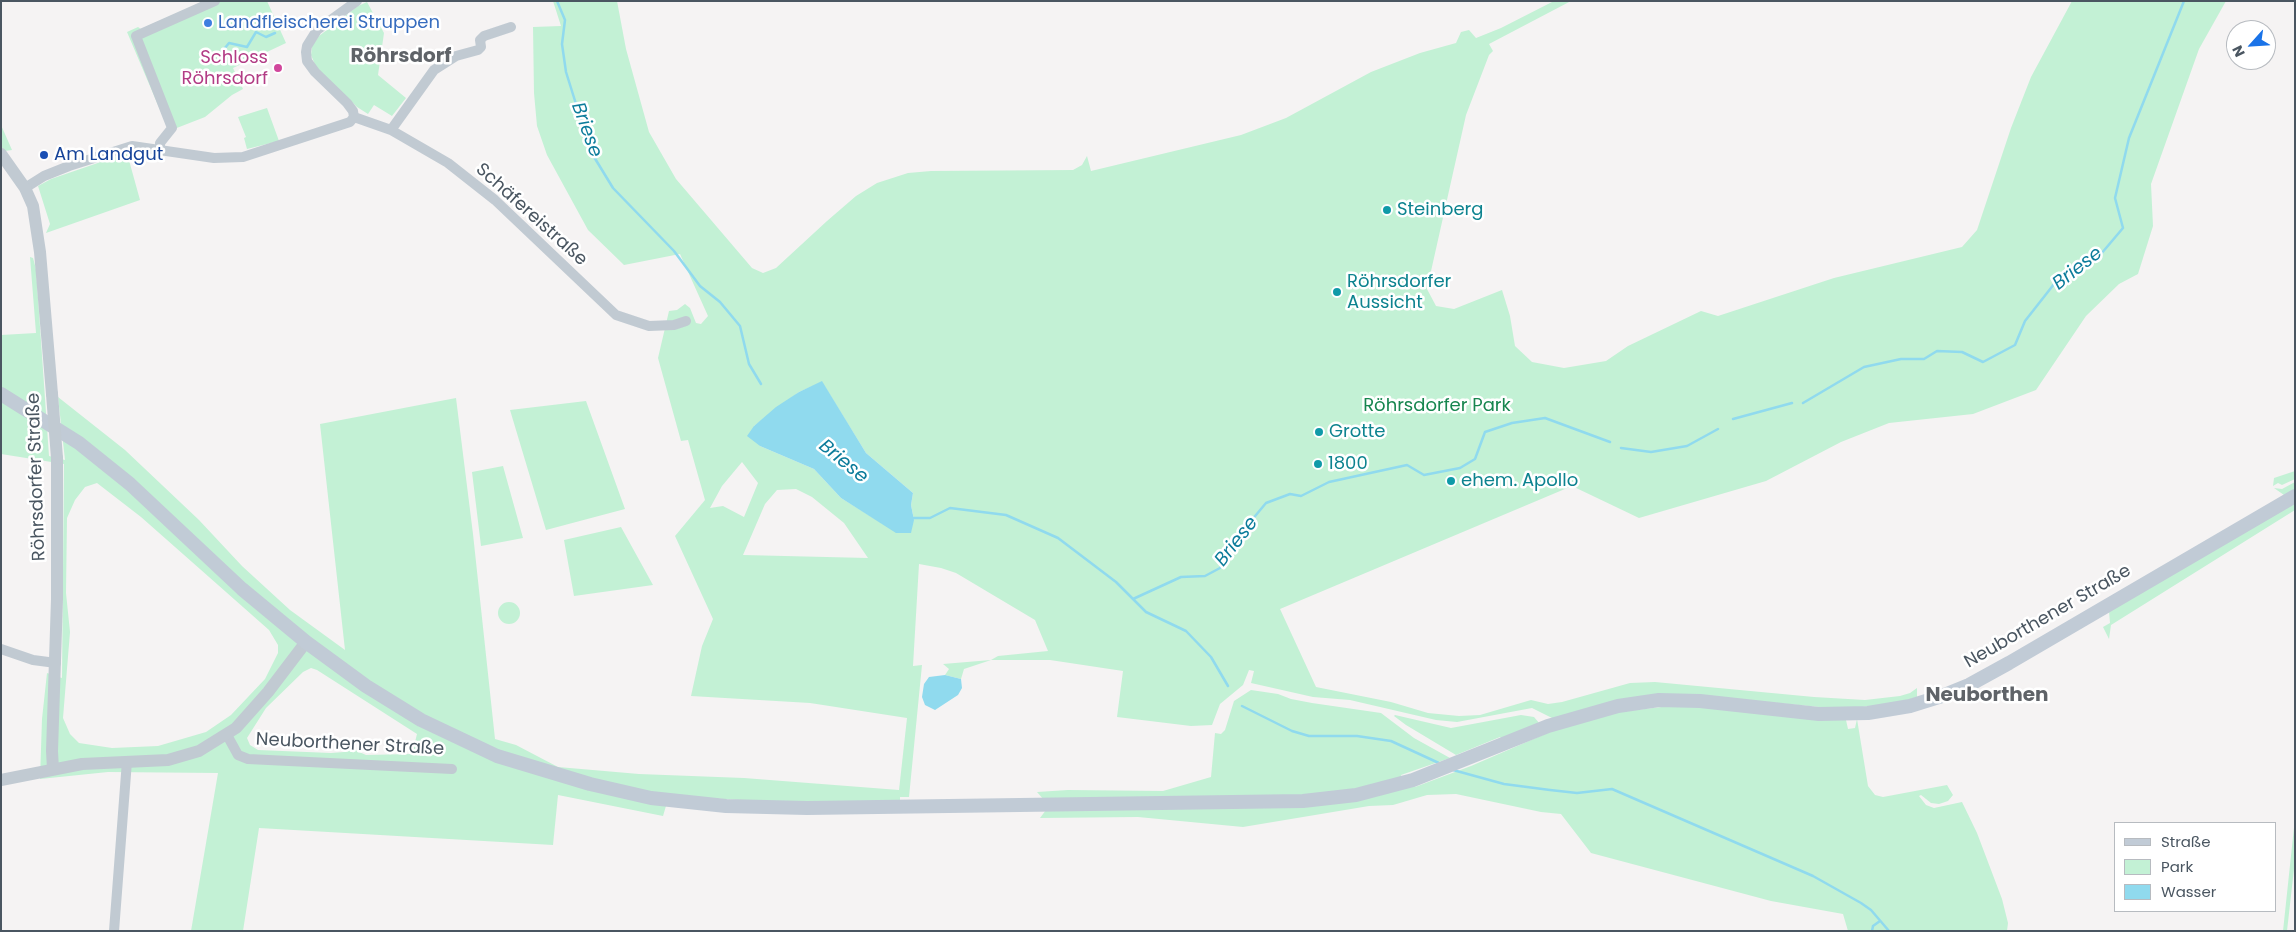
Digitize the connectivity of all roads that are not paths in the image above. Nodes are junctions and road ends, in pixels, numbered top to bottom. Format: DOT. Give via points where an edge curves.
graph roads {
  1 [pos="215,1"];
  2 [pos="357,1"];
  3 [pos="510,27"];
  4 [pos="354,117"];
  5 [pos="391,130"];
  6 [pos="160,149"];
  7 [pos="4,157"];
  8 [pos="25,188"];
  9 [pos="686,321"];
  10 [pos="1,394"];
  11 [pos="2295,496"];
  12 [pos="306,642"];
  13 [pos="1,649"];
  14 [pos="56,663"];
  15 [pos="227,736"];
  16 [pos="127,761"];
  17 [pos="53,769"];
  18 [pos="452,769"];
  19 [pos="1,780"];
  20 [pos="114,931"];
  1 -- 6 [label="street" via="136,36 172,128 160,143"];
  2 -- 4 [label="street" via="317,30 306,52 315,72 347,103"];
  3 -- 5 [label="street" via="484,36 478,50 456,56 434,70"];
  4 -- 5 [label="street, Schäfereistraße"];
  4 -- 6 [label="street" via="350,122 243,157 214,158"];
  5 -- 9 [label="street, Schäfereistraße" via="448,163 492,198 616,315 649,326"];
  6 -- 8 [label="street" via="139,145 119,148 48,174"];
  7 -- 8 [label="street, Röhrsdorfer Straße"];
  8 -- 14 [label="street, Röhrsdorfer Straße, bridge" via="36,222 57,458"];
  10 -- 12 [label="main road, Neuborthener Straße" via="78,443 130,484 242,589"];
  11 -- 12 [label="main road, Neuborthener Straße" via="1969,685 1910,706 1868,713 1819,714 1700,701 1635,703 1571,719 1413,780 1356,795 1303,801 807,808 726,806 651,798 590,784 497,756 421,720 366,686"];
  12 -- 15 [label="street, Neuborthener Straße" via="248,716"];
  13 -- 14 [label="street" via="33,660"];
  14 -- 17 [label="street, Röhrsdorfer Straße"];
  15 -- 16 [label="street, Neuborthener Straße" via="184,757"];
  15 -- 18 [label="street, Neuborthener Straße" via="238,755 248,759"];
  16 -- 17 [label="street, Neuborthener Straße"];
  16 -- 20 [label="street"];
  17 -- 19 [label="street, Neuborthener Straße"];
}
